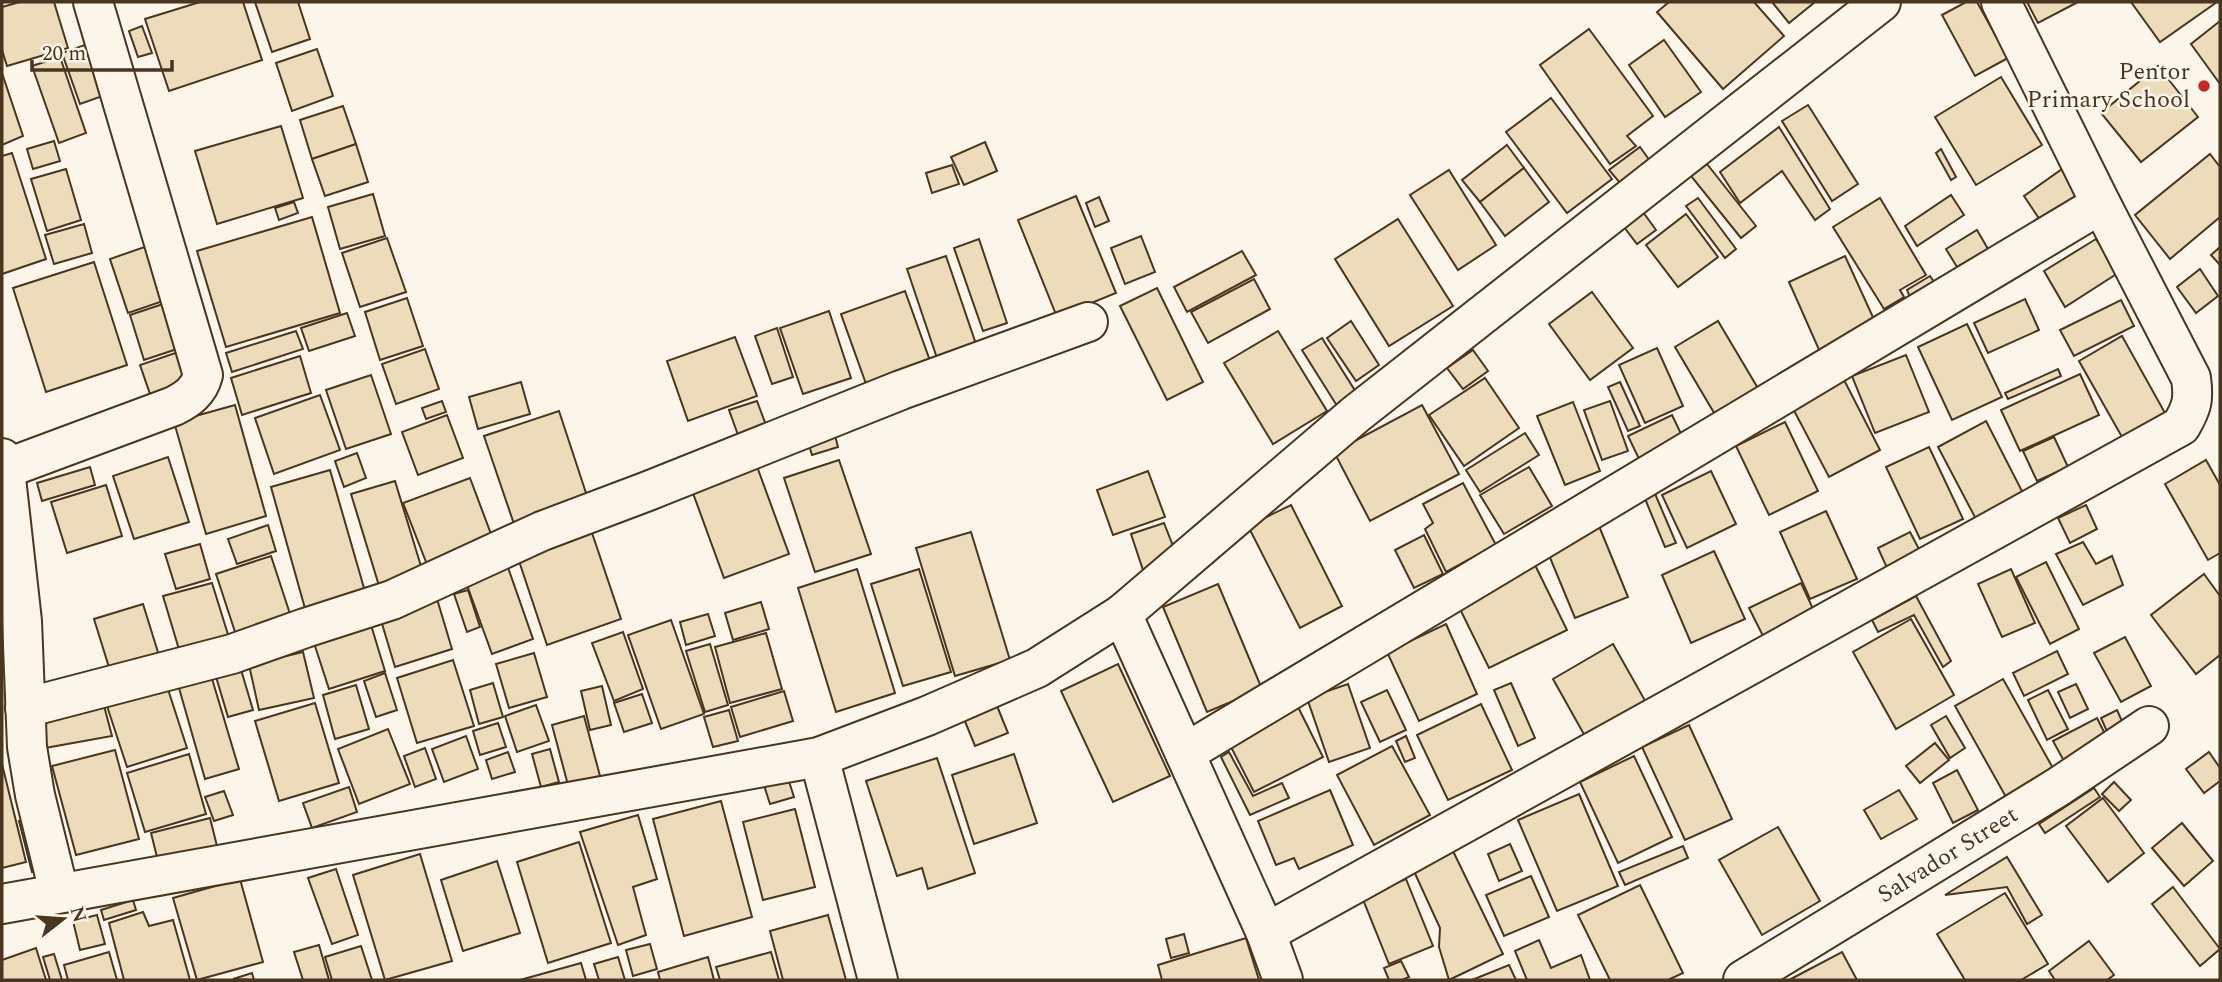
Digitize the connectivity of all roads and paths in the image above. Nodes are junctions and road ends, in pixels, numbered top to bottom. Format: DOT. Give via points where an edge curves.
graph roads {
  1 [pos="93,2"];
  2 [pos="1881,2"];
  3 [pos="2001,2"];
  4 [pos="2101,204"];
  5 [pos="1088,321"];
  6 [pos="3,465"];
  7 [pos="1122,614"];
  8 [pos="12,622"];
  9 [pos="25,708"];
  10 [pos="2149,726"];
  11 [pos="1185,753"];
  12 [pos="820,757"];
  13 [pos="59,892"];
  14 [pos="2,904"];
  15 [pos="1266,933"];
  16 [pos="878,980"];
  17 [pos="1283,980"];
  18 [pos="1743,980"];
  1 -- 6 [label="street" via="203,375 195,392 180,403"];
  2 -- 7 [label="street" via="1356,414"];
  3 -- 4 [label="street"];
  4 -- 11 [label="street"];
  4 -- 15 [label="street" via="2191,378 2193,397 2181,426"];
  5 -- 9 [label="street" via="542,531 392,600 219,658"];
  6 -- 8 [label="street"];
  7 -- 11 [label="street"];
  7 -- 12 [label="street" via="1037,668"];
  8 -- 9 [label="street"];
  9 -- 13 [label="street" via="35,795"];
  10 -- 18 [label="street, Salvador Street"];
  11 -- 15 [label="street"];
  12 -- 13 [label="street"];
  12 -- 16 [label="street"];
  13 -- 14 [label="street"];
  15 -- 17 [label="street"];
}
